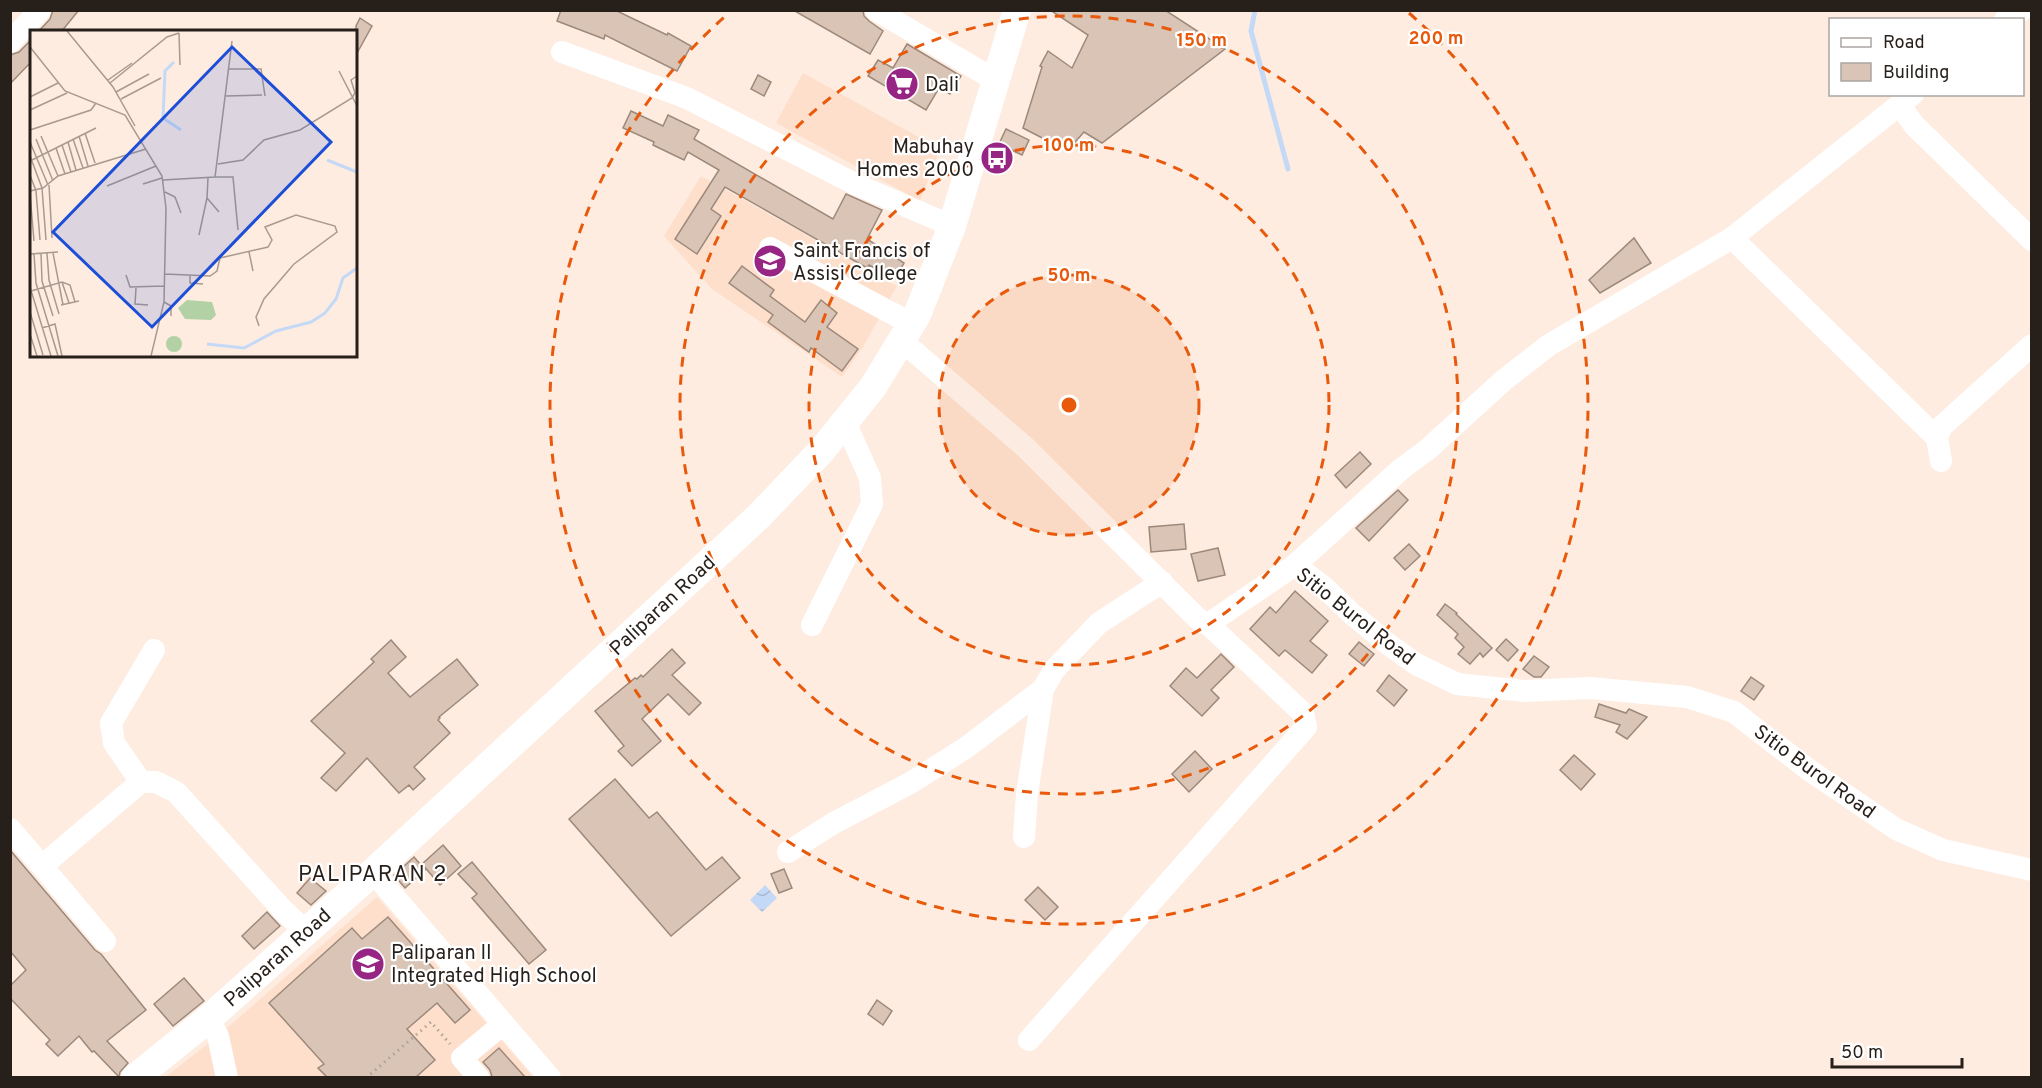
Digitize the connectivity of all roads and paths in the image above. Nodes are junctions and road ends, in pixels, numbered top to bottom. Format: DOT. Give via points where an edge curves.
graph roads {
  1 [pos="40,10"];
  2 [pos="876,10"];
  3 [pos="1017,10"];
  4 [pos="2022,10"];
  5 [pos="2008,18"];
  6 [pos="10,42"];
  7 [pos="562,52"];
  8 [pos="995,80"];
  9 [pos="1906,100"];
  10 [pos="952,226"];
  11 [pos="1732,238"];
  12 [pos="2031,240"];
  13 [pos="770,248"];
  14 [pos="907,332"];
  15 [pos="2031,345"];
  16 [pos="845,422"];
  17 [pos="1937,438"];
  18 [pos="1941,461"];
  19 [pos="1295,565"];
  20 [pos="1162,582"];
  21 [pos="1208,624"];
  22 [pos="812,625"];
  23 [pos="154,650"];
  24 [pos="1042,690"];
  25 [pos="141,782"];
  26 [pos="10,829"];
  27 [pos="1024,837"];
  28 [pos="788,852"];
  29 [pos="42,866"];
  30 [pos="2031,870"];
  31 [pos="373,872"];
  32 [pos="306,932"];
  33 [pos="105,941"];
  34 [pos="208,1019"];
  35 [pos="503,1024"];
  36 [pos="1029,1040"];
  37 [pos="462,1058"];
  38 [pos="135,1077"];
  39 [pos="227,1077"];
  40 [pos="366,1077"];
  41 [pos="479,1077"];
  42 [pos="550,1077"];
  1 -- 6 [label="street"];
  2 -- 8 [label="street"];
  3 -- 8 [label="main road, Paliparan Road"];
  4 -- 5 [label="street"];
  7 -- 10 [label="street" via="687,98 855,184"];
  8 -- 10 [label="main road, Paliparan Road"];
  9 -- 11 [label="street"];
  9 -- 12 [label="street" via="1914,125"];
  10 -- 14 [label="main road, Paliparan Road"];
  11 -- 17 [label="street"];
  11 -- 19 [label="street" via="1549,345 1400,470"];
  13 -- 14 [label="street"];
  14 -- 16 [label="main road, Paliparan Road" via="873,387"];
  14 -- 20 [label="street"];
  15 -- 17 [label="street" via="1941,427"];
  16 -- 22 [label="street" via="870,478 872,504"];
  16 -- 31 [label="main road, Paliparan Road" via="759,516"];
  17 -- 18 [label="street"];
  19 -- 21 [label="street, Sitio Burol Road"];
  19 -- 30 [label="street, Sitio Burol Road" via="1388,644 1416,664 1457,684 1525,691 1590,688 1687,697 1734,712 1809,770 1896,829 1943,850"];
  20 -- 21 [label="street"];
  20 -- 24 [label="street" via="1099,623 1054,670"];
  21 -- 36 [label="street" via="1303,713 1306,727"];
  23 -- 25 [label="street" via="111,723 114,743"];
  24 -- 27 [label="street"];
  24 -- 28 [label="street" via="967,747"];
  25 -- 29 [label="street"];
  25 -- 32 [label="street" via="156,782 176,792"];
  26 -- 29 [label="street"];
  29 -- 33 [label="street"];
  31 -- 32 [label="main road, Paliparan Road"];
  31 -- 35 [label="street"];
  32 -- 34 [label="main road, Paliparan Road"];
  34 -- 38 [label="main road, Paliparan Road"];
  34 -- 39 [label="street" via="218,1036"];
  35 -- 37 [label="street"];
  35 -- 42 [label="street"];
  37 -- 40 [label="path" via="431,1022"];
  37 -- 41 [label="street"];
}
